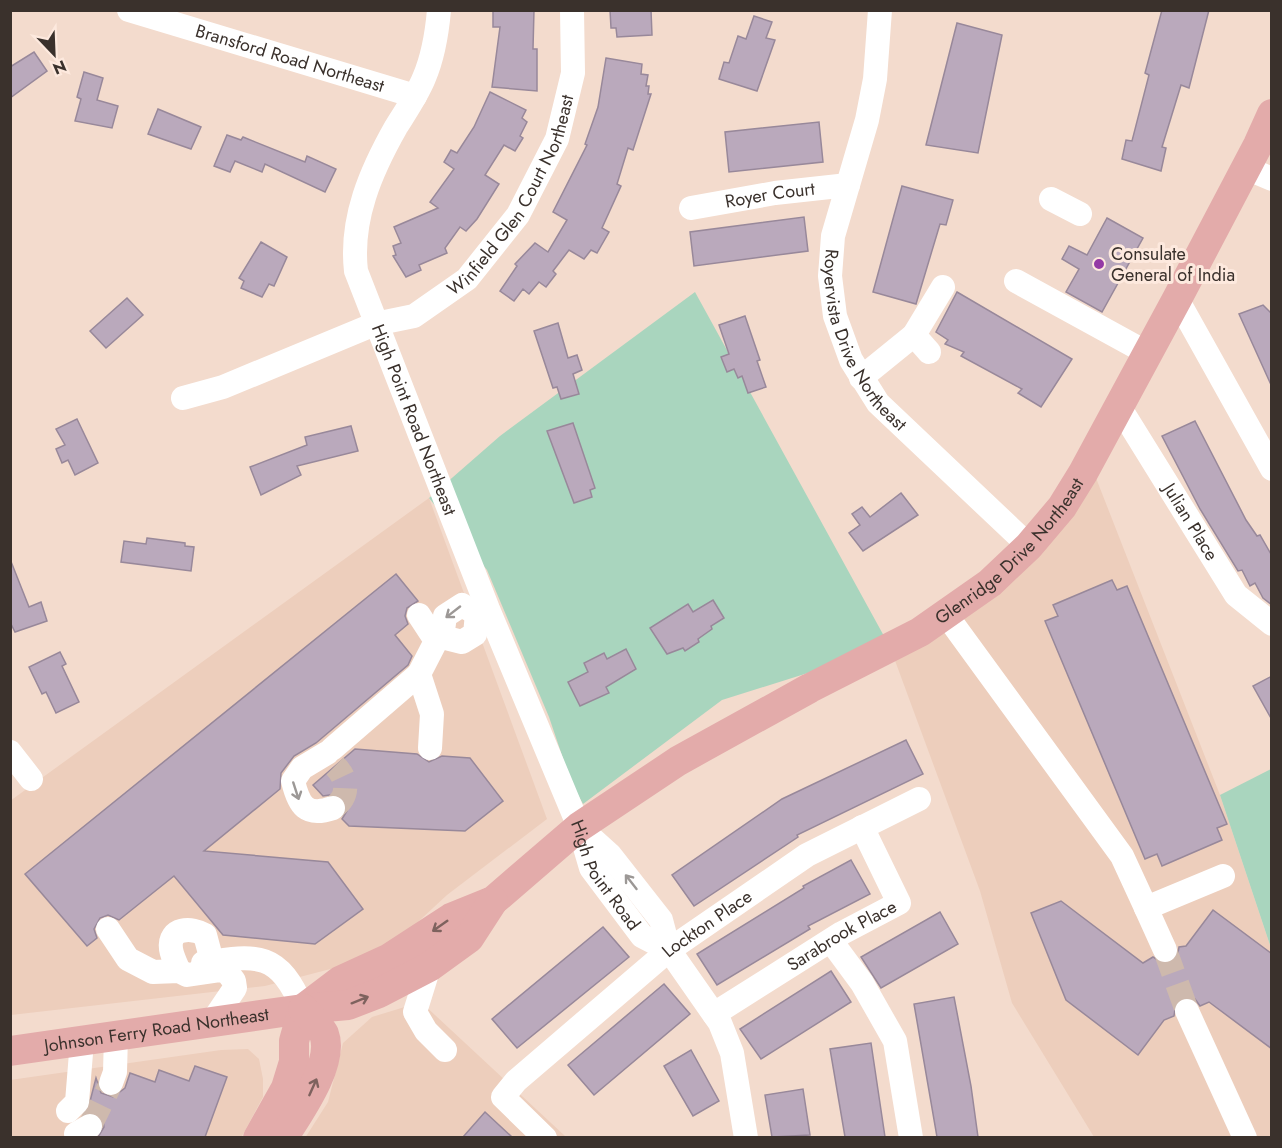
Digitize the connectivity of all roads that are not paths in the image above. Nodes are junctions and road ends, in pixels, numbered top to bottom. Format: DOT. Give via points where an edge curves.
graph roads {
  1 [pos="129,10"];
  2 [pos="439,10"];
  3 [pos="572,10"];
  4 [pos="880,10"];
  5 [pos="415,96"];
  6 [pos="1272,114"];
  7 [pos="1259,174"];
  8 [pos="848,185"];
  9 [pos="1051,199"];
  10 [pos="691,208"];
  11 [pos="1080,214"];
  12 [pos="1016,281"];
  13 [pos="943,287"];
  14 [pos="1178,299"];
  15 [pos="375,324"];
  16 [pos="1149,354"];
  17 [pos="861,378"];
  18 [pos="183,398"];
  19 [pos="1120,408"];
  20 [pos="1272,469"];
  21 [pos="1029,546"];
  22 [pos="483,612"];
  23 [pos="419,615"];
  24 [pos="947,616"];
  25 [pos="1272,624"];
  26 [pos="439,639"];
  27 [pos="419,674"];
  28 [pos="430,748"];
  29 [pos="10,752"];
  30 [pos="31,779"];
  31 [pos="919,799"];
  32 [pos="333,808"];
  33 [pos="579,827"];
  34 [pos="862,827"];
  35 [pos="1222,876"];
  36 [pos="493,901"];
  37 [pos="650,906"];
  38 [pos="1146,908"];
  39 [pos="631,921"];
  40 [pos="108,929"];
  41 [pos="831,941"];
  42 [pos="669,950"];
  43 [pos="1165,950"];
  44 [pos="212,961"];
  45 [pos="429,967"];
  46 [pos="179,972"];
  47 [pos="303,1009"];
  48 [pos="1187,1011"];
  49 [pos="714,1014"];
  50 [pos="212,1022"];
  51 [pos="116,1036"];
  52 [pos="82,1041"];
  53 [pos="446,1050"];
  54 [pos="10,1051"];
  55 [pos="111,1083"];
  56 [pos="68,1111"];
  57 [pos="258,1137"];
  58 [pos="283,1137"];
  59 [pos="545,1137"];
  60 [pos="746,1137"];
  61 [pos="911,1137"];
  62 [pos="1245,1137"];
  1 -- 5 [label="street, Bransford Road Northeast"];
  2 -- 5 [label="street, High Point Road Northeast" via="431,56"];
  3 -- 15 [label="street, Winfield Glen Court Northeast" via="573,73 557,140 518,215 467,279 414,316"];
  4 -- 8 [label="street, Royervista Drive Northeast" via="875,79"];
  5 -- 15 [label="street, High Point Road Northeast" via="378,163 355,224 356,271"];
  6 -- 7 [label="main road, Glenridge Drive Northeast"];
  7 -- 14 [label="main road, Glenridge Drive Northeast"];
  8 -- 10 [label="street, Royer Court"];
  8 -- 17 [label="street, Royervista Drive Northeast" via="833,236 830,276 841,337"];
  9 -- 11 [label="street"];
  12 -- 16 [label="street"];
  13 -- 17 [label="street" via="921,344"];
  14 -- 16 [label="main road, Glenridge Drive Northeast"];
  14 -- 20 [label="street"];
  15 -- 18 [label="street, Winfield Glen Court Northeast" via="223,387"];
  15 -- 22 [label="street, High Point Road Northeast"];
  16 -- 19 [label="main road, Glenridge Drive Northeast"];
  17 -- 21 [label="street, Royervista Drive Northeast" via="895,422"];
  19 -- 21 [label="main road, Glenridge Drive Northeast" via="1062,507"];
  19 -- 25 [label="street, Julian Place" via="1236,595"];
  21 -- 24 [label="main road, Glenridge Drive Northeast"];
  22 -- 26 [label="street" via="462,604 445,616"];
  22 -- 33 [label="street, High Point Road Northeast"];
  23 -- 26 [label="street"];
  24 -- 33 [label="main road, Glenridge Drive Northeast" via="678,761"];
  24 -- 38 [label="street" via="1122,856"];
  26 -- 27 [label="street"];
  27 -- 28 [label="street" via="432,714"];
  27 -- 32 [label="street, one-way" via="329,756 302,768 292,781 297,798 307,810"];
  29 -- 30 [label="street"];
  31 -- 34 [label="street, Lockton Place"];
  33 -- 36 [label="main road, Johnson Ferry Road Northeast"];
  37 -- 33 [label="street, High Point Road, one-way" via="610,855"];
  33 -- 39 [label="street, High Point Road" via="591,868"];
  34 -- 41 [label="street, Sarabrook Place" via="899,903"];
  34 -- 42 [label="street, Lockton Place" via="807,855"];
  35 -- 38 [label="street"];
  36 -- 45 [label="main road, Johnson Ferry Road Northeast" via="469,938"];
  36 -- 47 [label="main road, Johnson Ferry Road Northeast, one-way" via="451,918 388,959 340,981"];
  37 -- 39 [label="street"];
  37 -- 42 [label="street, High Point Road" via="661,920"];
  38 -- 43 [label="street"];
  39 -- 42 [label="street, High Point Road" via="642,936"];
  40 -- 46 [label="street" via="128,959 140,967 153,972"];
  41 -- 49 [label="street, Sarabrook Place"];
  41 -- 61 [label="street" via="862,983 895,1041"];
  42 -- 49 [label="street, High Point Road"];
  42 -- 59 [label="street, Lockton Place" via="516,1081 503,1097"];
  44 -- 46 [label="street" via="186,965"];
  44 -- 46 [label="street" via="205,935 196,929 186,929 175,933 171,941"];
  44 -- 47 [label="street" via="242,957 271,962 293,984"];
  47 -- 45 [label="main road, Johnson Ferry Road Northeast, one-way" via="348,1005"];
  45 -- 53 [label="street" via="415,1012 426,1031"];
  46 -- 50 [label="street" via="187,975 221,970 232,976 233,994"];
  47 -- 50 [label="main road, Johnson Ferry Road Northeast"];
  47 -- 57 [label="main road" via="286,1088"];
  58 -- 47 [label="main road, one-way" via="311,1092 324,1058 324,1035"];
  48 -- 62 [label="street"];
  49 -- 60 [label="street, High Point Road" via="732,1053"];
  50 -- 51 [label="main road, Johnson Ferry Road Northeast"];
  51 -- 52 [label="main road, Johnson Ferry Road Northeast"];
  51 -- 55 [label="street"];
  52 -- 54 [label="main road, Johnson Ferry Road Northeast"];
  52 -- 56 [label="street" via="77,1102"];
}
